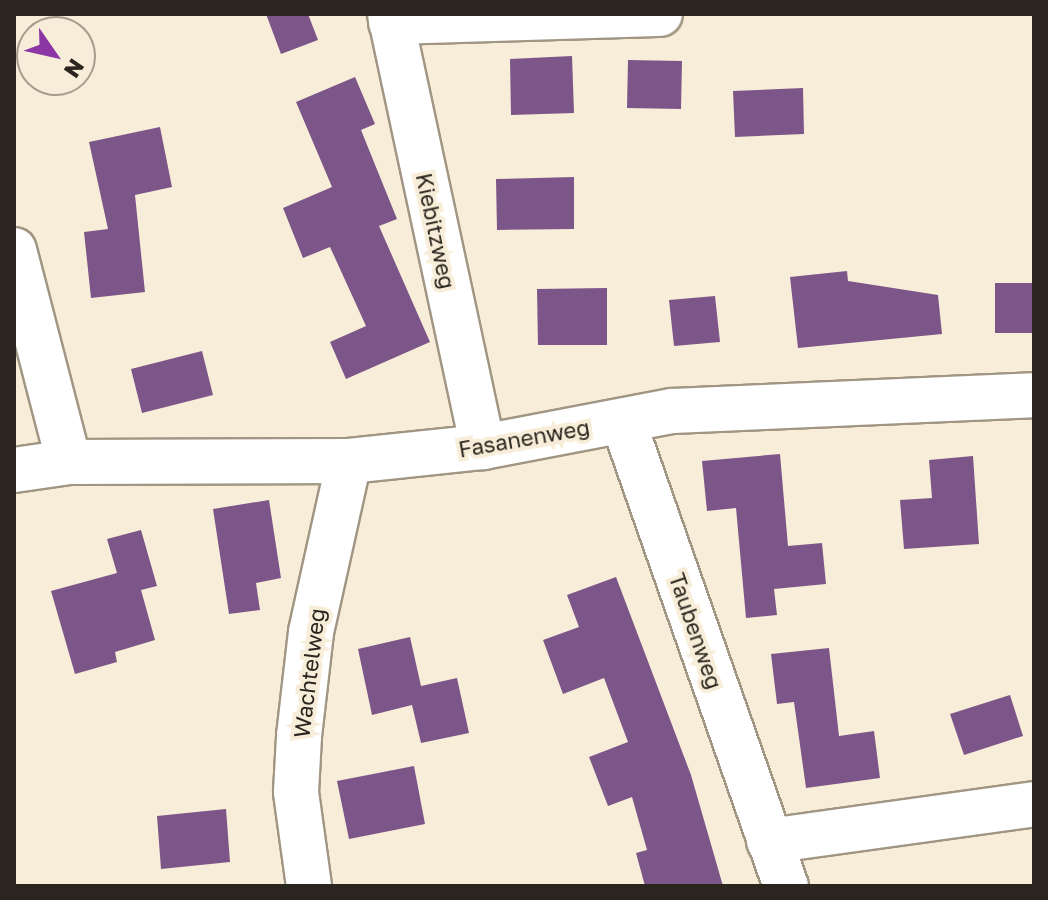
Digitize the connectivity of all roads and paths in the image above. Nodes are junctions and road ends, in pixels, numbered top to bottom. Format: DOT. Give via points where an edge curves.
graph roads {
  1 [pos="660,14"];
  2 [pos="390,18"];
  3 [pos="14,250"];
  4 [pos="1034,395"];
  5 [pos="623,421"];
  6 [pos="483,447"];
  7 [pos="349,461"];
  8 [pos="69,462"];
  9 [pos="14,470"];
  10 [pos="1034,804"];
  11 [pos="769,841"];
  12 [pos="309,886"];
  13 [pos="786,886"];
  1 -- 2 [label="street"];
  2 -- 6 [label="street, Kiebitzweg"];
  3 -- 8 [label="street"];
  4 -- 5 [label="street, Fasanenweg" via="672,411"];
  5 -- 6 [label="street, Fasanenweg"];
  5 -- 11 [label="street, Taubenweg"];
  6 -- 7 [label="street, Fasanenweg"];
  7 -- 8 [label="street, Fasanenweg"];
  7 -- 12 [label="street, Wachtelweg" via="311,632 299,736 296,792"];
  8 -- 9 [label="street, Fasanenweg"];
  10 -- 11 [label="street"];
  11 -- 13 [label="street, Taubenweg"];
}
